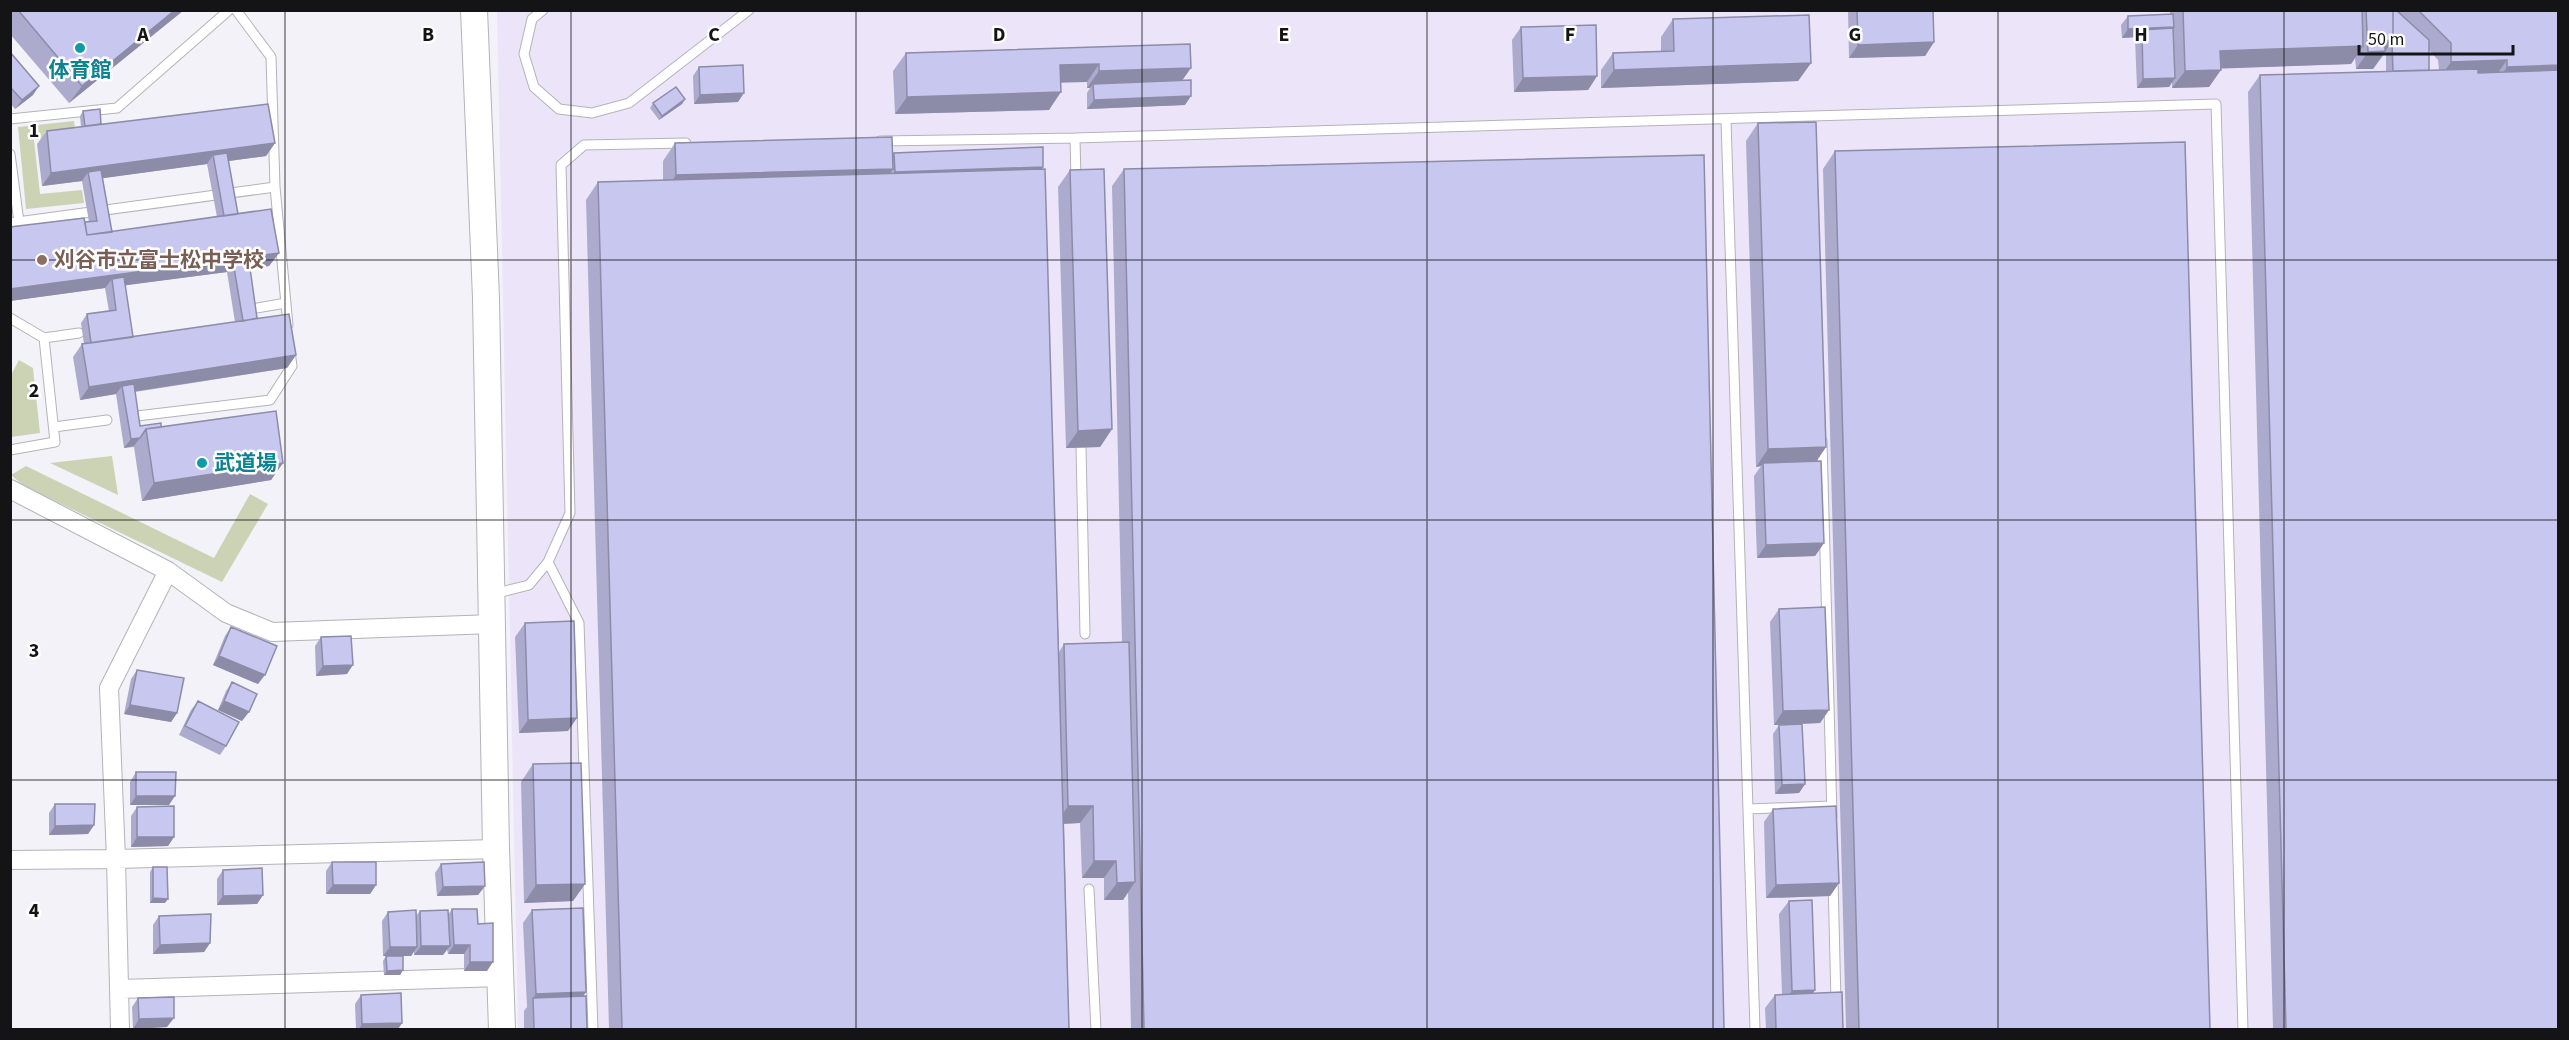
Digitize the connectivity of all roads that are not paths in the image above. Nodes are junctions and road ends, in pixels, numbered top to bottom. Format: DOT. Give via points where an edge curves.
graph roads {
  1 [pos="229,10"];
  2 [pos="236,10"];
  3 [pos="474,10"];
  4 [pos="543,10"];
  5 [pos="749,10"];
  6 [pos="1814,116"];
  7 [pos="10,119"];
  8 [pos="1726,120"];
  9 [pos="1815,127"];
  10 [pos="1075,138"];
  11 [pos="871,141"];
  12 [pos="692,143"];
  13 [pos="10,154"];
  14 [pos="274,187"];
  15 [pos="1076,187"];
  16 [pos="15,222"];
  17 [pos="286,303"];
  18 [pos="251,309"];
  19 [pos="10,318"];
  20 [pos="79,333"];
  21 [pos="289,334"];
  22 [pos="44,338"];
  23 [pos="290,345"];
  24 [pos="137,416"];
  25 [pos="107,420"];
  26 [pos="1822,425"];
  27 [pos="54,427"];
  28 [pos="1081,447"];
  29 [pos="10,450"];
  30 [pos="10,489"];
  31 [pos="548,562"];
  32 [pos="168,571"];
  33 [pos="493,595"];
  34 [pos="493,624"];
  35 [pos="1085,634"];
  36 [pos="1832,806"];
  37 [pos="1748,809"];
  38 [pos="1832,830"];
  39 [pos="496,849"];
  40 [pos="116,859"];
  41 [pos="10,860"];
  42 [pos="1833,865"];
  43 [pos="1089,889"];
  44 [pos="501,977"];
  45 [pos="120,989"];
  46 [pos="1837,1018"];
  47 [pos="120,1029"];
  48 [pos="502,1029"];
  49 [pos="593,1029"];
  50 [pos="1096,1029"];
  51 [pos="1755,1029"];
  52 [pos="2242,1029"];
  1 -- 7 [label="lane" via="117,108"];
  2 -- 14 [label="lane" via="271,57"];
  3 -- 33 [label="street"];
  4 -- 5 [label="lane" via="532,19 524,54 534,87 559,109 592,113 629,103"];
  6 -- 8 [label="lane"];
  6 -- 9 [label="lane"];
  6 -- 52 [label="lane" via="2216,104"];
  8 -- 10 [label="lane"];
  8 -- 37 [label="lane"];
  10 -- 11 [label="lane"];
  10 -- 15 [label="lane"];
  12 -- 31 [label="lane" via="584,145 561,165 570,513"];
  13 -- 16 [label="lane"];
  14 -- 16 [label="lane"];
  14 -- 17 [label="lane"];
  17 -- 18 [label="lane"];
  17 -- 21 [label="lane"];
  19 -- 22 [label="lane"];
  20 -- 22 [label="lane"];
  22 -- 27 [label="lane"];
  23 -- 24 [label="lane" via="292,366 270,400"];
  25 -- 27 [label="lane"];
  26 -- 36 [label="lane"];
  27 -- 29 [label="lane" via="55,442"];
  28 -- 35 [label="lane"];
  30 -- 32 [label="street"];
  31 -- 33 [label="lane" via="529,585"];
  31 -- 49 [label="lane" via="579,623"];
  32 -- 34 [label="street" via="226,613 272,632"];
  32 -- 40 [label="street" via="109,688"];
  33 -- 34 [label="street"];
  34 -- 39 [label="street"];
  36 -- 37 [label="lane"];
  36 -- 38 [label="lane"];
  37 -- 51 [label="lane"];
  39 -- 40 [label="street"];
  39 -- 44 [label="street"];
  40 -- 41 [label="street"];
  40 -- 45 [label="street"];
  42 -- 46 [label="lane"];
  43 -- 50 [label="lane"];
  44 -- 45 [label="street"];
  44 -- 48 [label="street"];
  45 -- 47 [label="street"];
}
